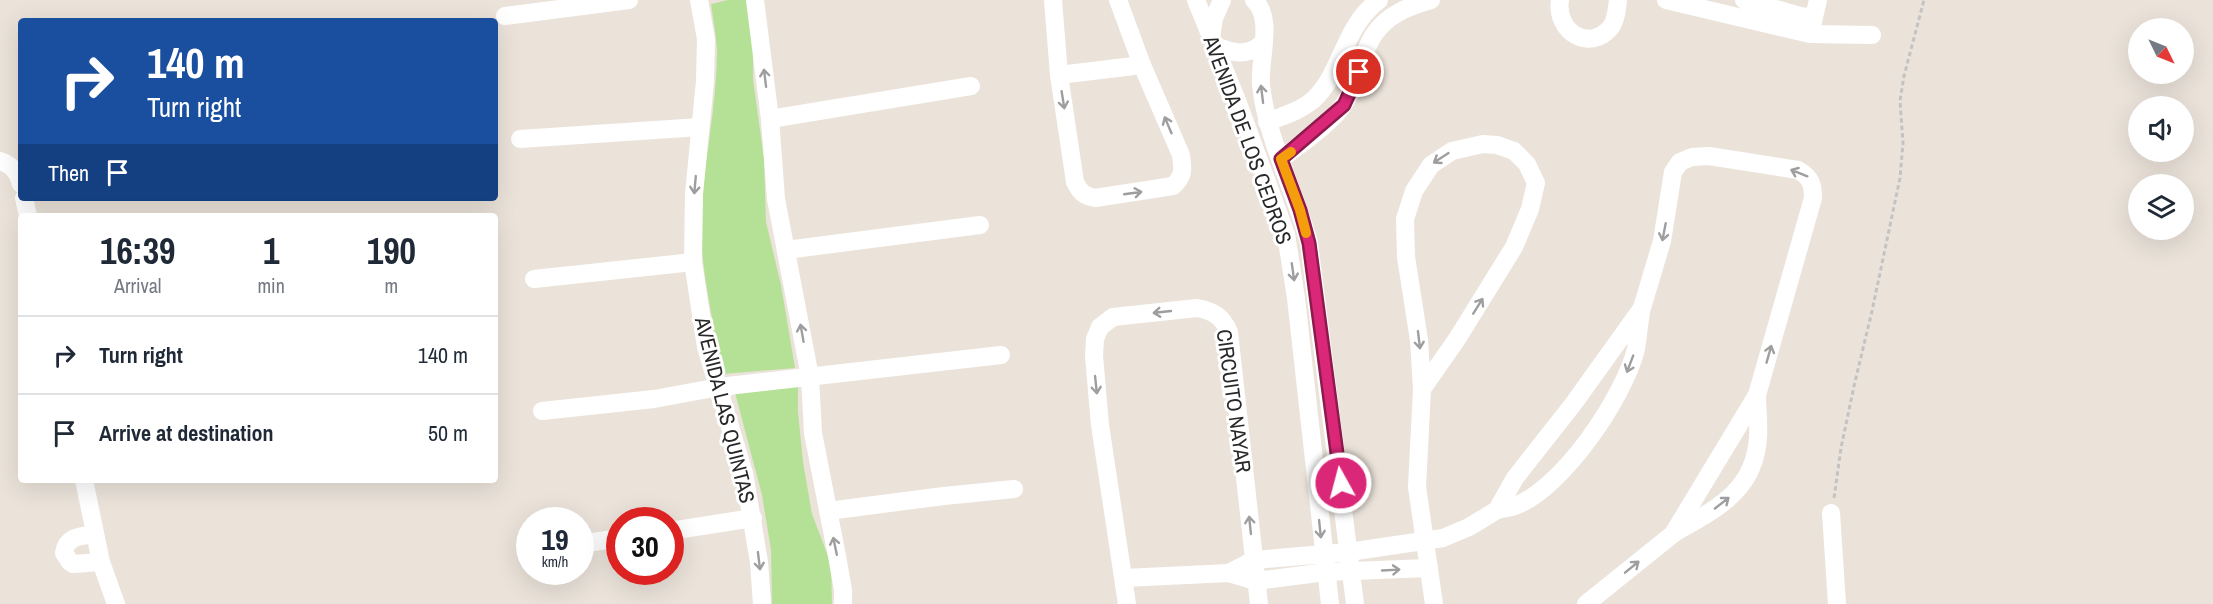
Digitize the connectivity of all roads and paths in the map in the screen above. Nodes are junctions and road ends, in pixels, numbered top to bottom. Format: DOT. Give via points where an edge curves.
graph roads {
  1 [pos="629,0"];
  2 [pos="699,0"];
  3 [pos="755,0"];
  4 [pos="1053,0"];
  5 [pos="1118,0"];
  6 [pos="1196,0"];
  7 [pos="1222,0"];
  8 [pos="1254,0"];
  9 [pos="1379,0"];
  10 [pos="1431,0"];
  11 [pos="1560,0"];
  12 [pos="1618,0"];
  13 [pos="1666,0"];
  14 [pos="1744,0"];
  15 [pos="1818,0"];
  16 [pos="1924,0"];
  17 [pos="505,16"];
  18 [pos="1812,26"];
  19 [pos="1872,35"];
  20 [pos="1213,41"];
  21 [pos="1262,44"];
  22 [pos="1142,66"];
  23 [pos="1059,75"];
  24 [pos="1328,80"];
  25 [pos="970,86"];
  26 [pos="1352,90"];
  27 [pos="770,119"];
  28 [pos="1267,122"];
  29 [pos="700,127"];
  30 [pos="520,139"];
  31 [pos="1255,151"];
  32 [pos="1278,151"];
  33 [pos="0,161"];
  34 [pos="18,177"];
  35 [pos="980,225"];
  36 [pos="786,250"];
  37 [pos="693,262"];
  38 [pos="534,279"];
  39 [pos="1642,308"];
  40 [pos="1001,355"];
  41 [pos="810,377"];
  42 [pos="718,387"];
  43 [pos="1422,389"];
  44 [pos="1757,395"];
  45 [pos="542,411"];
  46 [pos="85,483"];
  47 [pos="1014,489"];
  48 [pos="1497,510"];
  49 [pos="828,511"];
  50 [pos="1831,513"];
  51 [pos="753,518"];
  52 [pos="684,529"];
  53 [pos="95,534"];
  54 [pos="1673,534"];
  55 [pos="1425,541"];
  56 [pos="1349,552"];
  57 [pos="1323,553"];
  58 [pos="1254,560"];
  59 [pos="101,562"];
  60 [pos="1429,568"];
  61 [pos="1352,571"];
  62 [pos="1326,572"];
  63 [pos="1229,573"];
  64 [pos="1124,578"];
  65 [pos="1256,581"];
  66 [pos="116,604"];
  67 [pos="762,604"];
  68 [pos="843,604"];
  69 [pos="1127,604"];
  70 [pos="1259,604"];
  71 [pos="1330,604"];
  72 [pos="1355,604"];
  73 [pos="1434,604"];
  74 [pos="1586,604"];
  75 [pos="1837,604"];
  1 -- 17 [label="street"];
  2 -- 29 [label="street, AVENIDA LAS QUINTAS" via="706,39"];
  27 -- 3 [label="street, one-way"];
  4 -- 23 [label="street"];
  5 -- 22 [label="street"];
  6 -- 20 [label="street, AVENIDA DE LOS CEDROS"];
  7 -- 20 [label="street" via="1214,18"];
  8 -- 21 [label="street, AVENIDA DE LOS CEDROS" via="1265,20"];
  9 -- 24 [label="street" via="1354,25"];
  10 -- 26 [label="street" via="1410,6 1373,36"];
  11 -- 12 [label="street" via="1561,20 1568,30 1578,37 1590,38 1611,27"];
  13 -- 18 [label="street"];
  14 -- 18 [label="street" via="1800,16"];
  15 -- 18 [label="street"];
  16 -- 50 [label="path" via="1900,100 1900,178 1852,396"];
  18 -- 19 [label="street"];
  20 -- 21 [label="street" via="1236,54 1255,50"];
  20 -- 31 [label="street, AVENIDA DE LOS CEDROS"];
  28 -- 21 [label="street, AVENIDA DE LOS CEDROS, one-way" via="1260,80"];
  22 -- 23 [label="street"];
  23 -- 22 [label="street, one-way" via="1075,182 1085,196 1095,198 1173,186 1184,170"];
  24 -- 26 [label="street"];
  24 -- 28 [label="street" via="1298,110"];
  25 -- 27 [label="street"];
  26 -- 32 [label="street" via="1336,113"];
  27 -- 36 [label="street"];
  28 -- 32 [label="street, AVENIDA DE LOS CEDROS"];
  29 -- 30 [label="street"];
  29 -- 37 [label="street, AVENIDA LAS QUINTAS, one-way"];
  31 -- 32 [label="street"];
  31 -- 57 [label="street, AVENIDA DE LOS CEDROS, one-way" via="1286,234 1292,264"];
  32 -- 56 [label="street, AVENIDA DE LOS CEDROS" via="1309,243"];
  33 -- 34 [label="street" via="15,170"];
  35 -- 36 [label="street"];
  41 -- 36 [label="street, one-way"];
  37 -- 38 [label="street"];
  37 -- 42 [label="street, AVENIDA LAS QUINTAS" via="706,347"];
  44 -- 39 [label="street, one-way" via="1813,198 1809,176 1798,170 1709,156 1680,162 1673,172 1662,241"];
  39 -- 48 [label="street" via="1515,478"];
  39 -- 48 [label="street, one-way" via="1635,350 1605,418 1558,474 1534,495 1516,506"];
  40 -- 41 [label="street"];
  41 -- 42 [label="street"];
  41 -- 49 [label="street" via="813,433"];
  42 -- 45 [label="street" via="654,399"];
  42 -- 51 [label="street, AVENIDA LAS QUINTAS"];
  43 -- 43 [label="street, one-way" via="1514,247 1530,209 1536,183 1527,164 1514,151 1483,144 1452,151 1431,165 1414,191 1405,219 1406,257"];
  43 -- 55 [label="street" via="1417,487"];
  44 -- 54 [label="street"];
  54 -- 44 [label="street, one-way" via="1722,504 1749,474 1758,438"];
  46 -- 53 [label="street"];
  47 -- 49 [label="street"];
  48 -- 55 [label="street" via="1469,527"];
  68 -- 49 [label="street, one-way"];
  50 -- 75 [label="street"];
  51 -- 52 [label="street"];
  51 -- 67 [label="street, AVENIDA LAS QUINTAS, one-way"];
  53 -- 59 [label="street"];
  53 -- 59 [label="street" via="71,539 64,553 74,564"];
  74 -- 54 [label="street, one-way"];
  55 -- 56 [label="street"];
  55 -- 60 [label="street"];
  56 -- 57 [label="street"];
  56 -- 61 [label="street, AVENIDA DE LOS CEDROS"];
  57 -- 58 [label="street"];
  57 -- 62 [label="street, AVENIDA DE LOS CEDROS"];
  58 -- 63 [label="street"];
  58 -- 64 [label="street, CIRCUITO NAYAR, one-way" via="1225,323 1210,310 1197,308 1113,317 1100,327 1094,356 1100,425"];
  58 -- 65 [label="street, CIRCUITO NAYAR"];
  59 -- 66 [label="street"];
  61 -- 60 [label="street, one-way"];
  60 -- 73 [label="street"];
  61 -- 62 [label="street"];
  61 -- 72 [label="street, AVENIDA DE LOS CEDROS"];
  62 -- 65 [label="street"];
  62 -- 71 [label="street, AVENIDA DE LOS CEDROS"];
  63 -- 64 [label="street"];
  63 -- 65 [label="street"];
  64 -- 69 [label="street, CIRCUITO NAYAR"];
  65 -- 70 [label="street, CIRCUITO NAYAR"];
}
